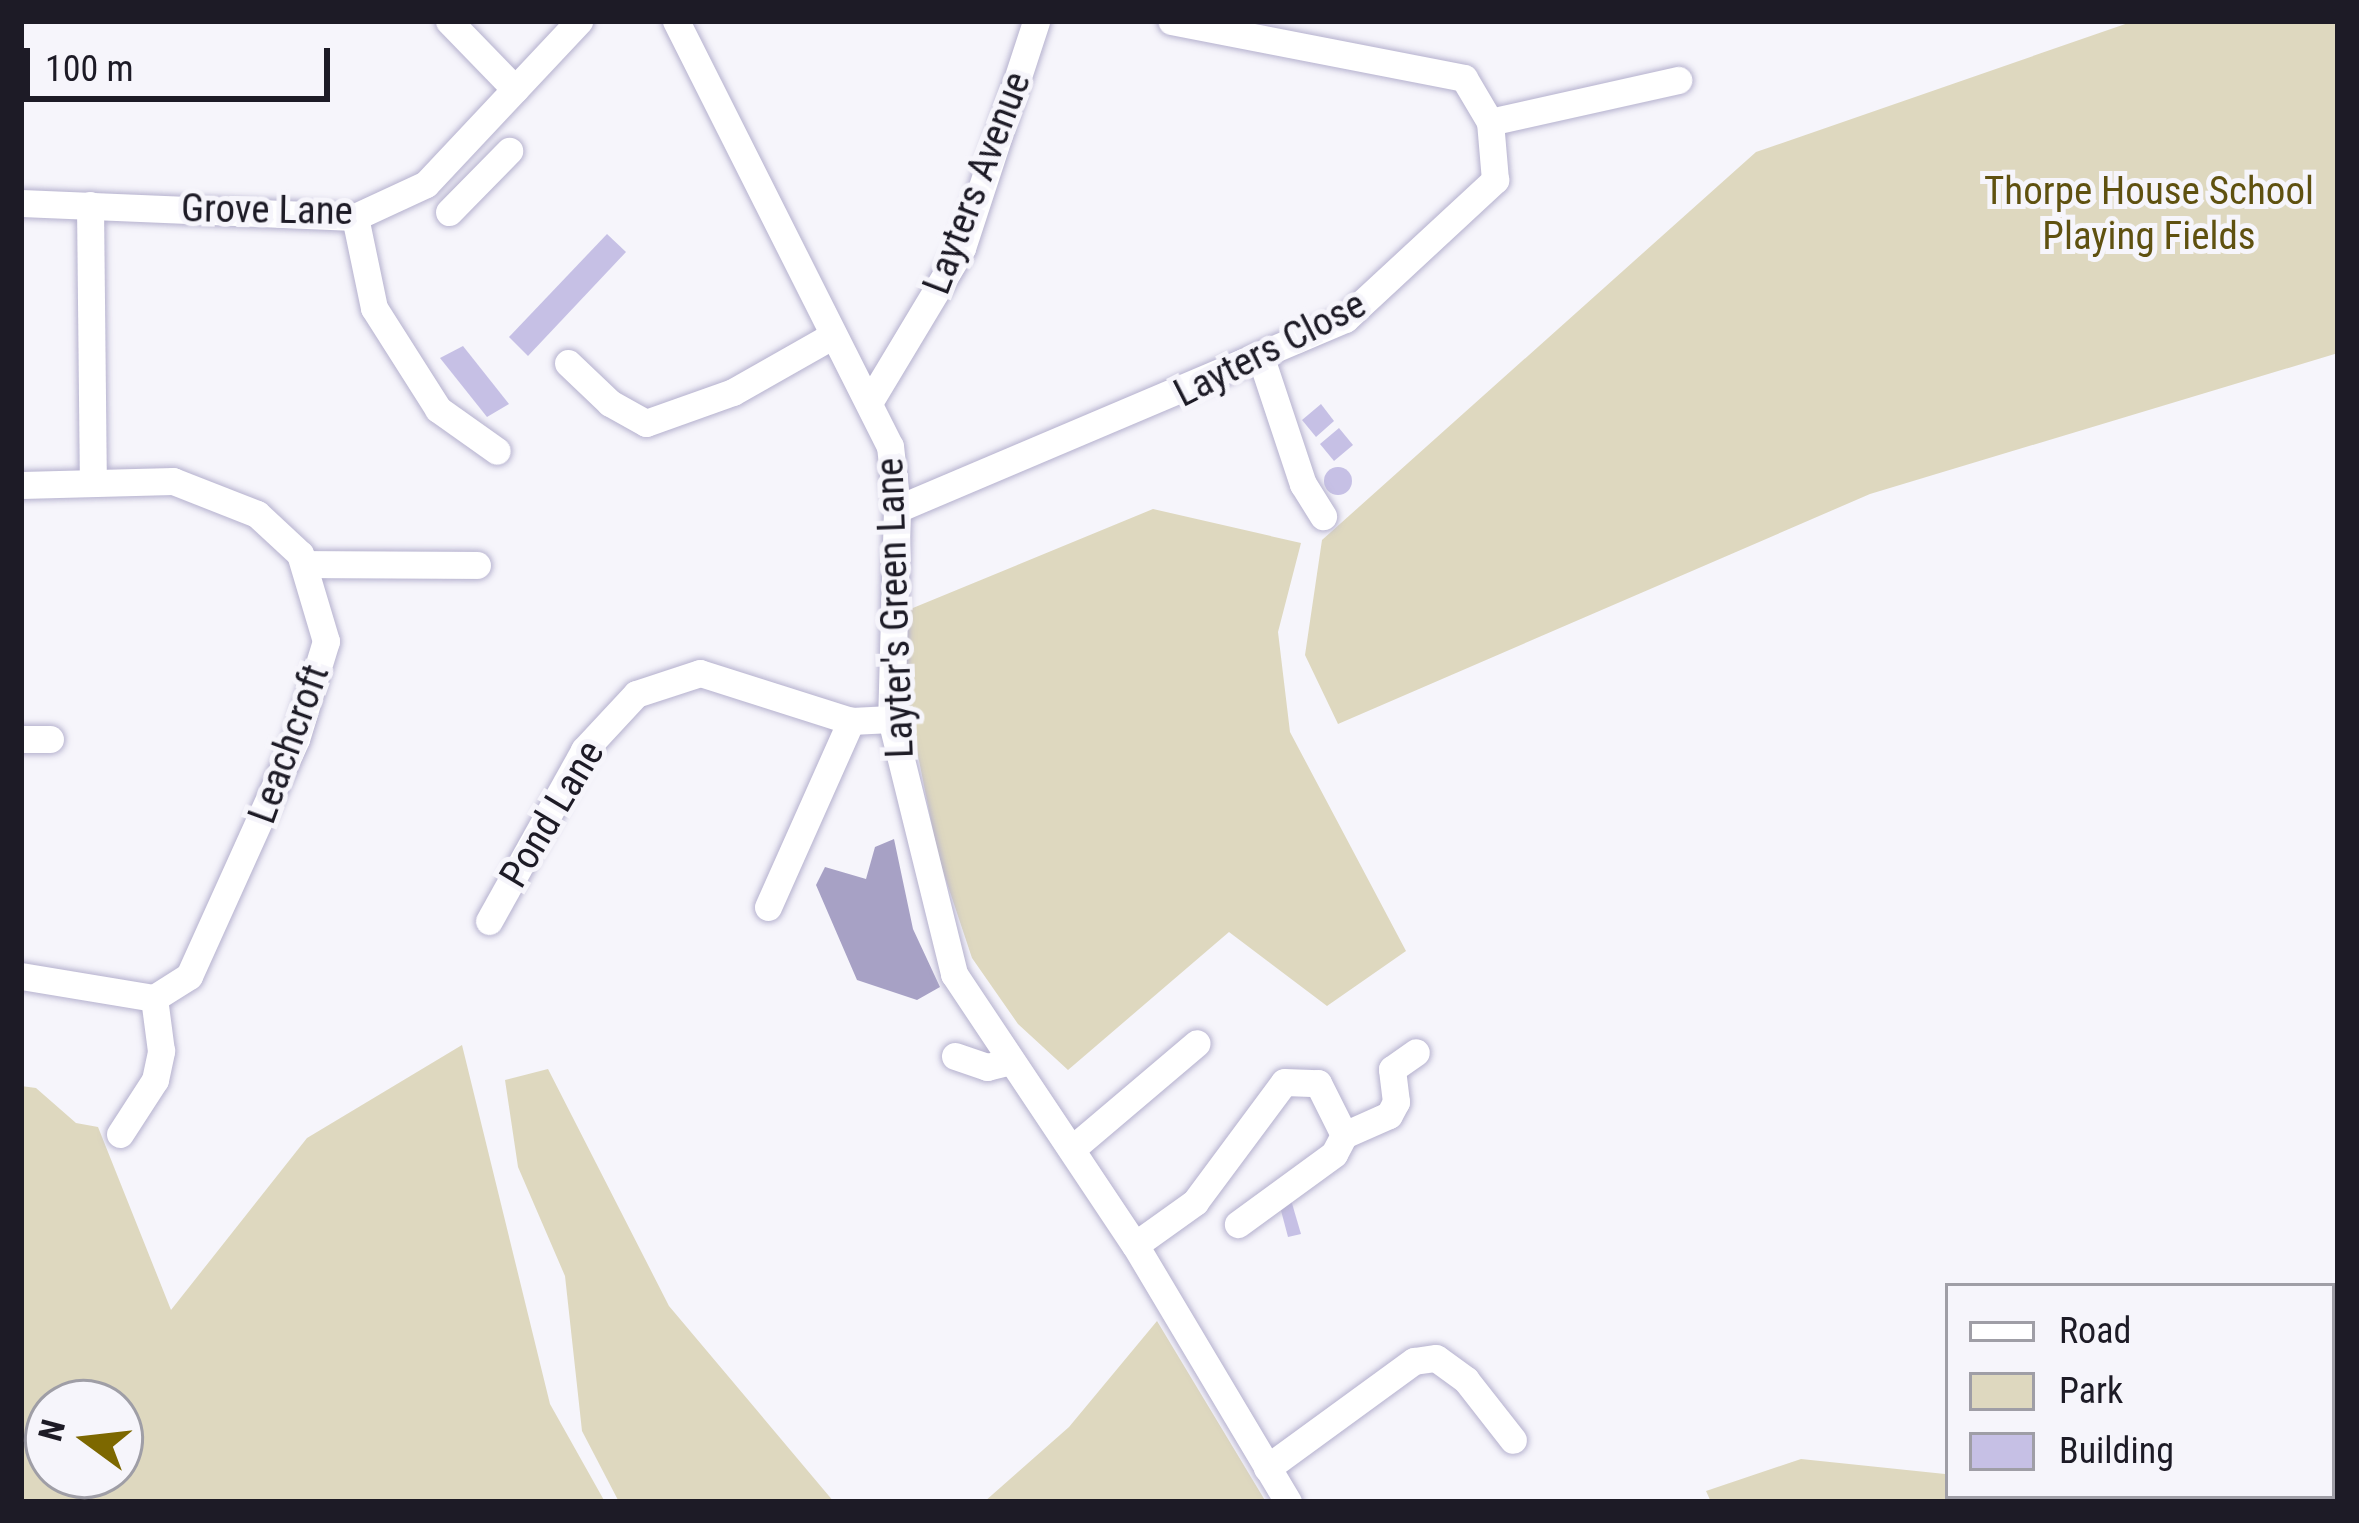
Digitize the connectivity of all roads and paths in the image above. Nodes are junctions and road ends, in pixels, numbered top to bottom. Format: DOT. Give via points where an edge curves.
graph roads {
  1 [pos="449,21"];
  2 [pos="579,21"];
  3 [pos="676,21"];
  4 [pos="1036,21"];
  5 [pos="1172,21"];
  6 [pos="1678,80"];
  7 [pos="515,89"];
  8 [pos="1490,122"];
  9 [pos="509,151"];
  10 [pos="458,153"];
  11 [pos="484,173"];
  12 [pos="21,202"];
  13 [pos="91,205"];
  14 [pos="449,212"];
  15 [pos="355,217"];
  16 [pos="830,337"];
  17 [pos="1261,358"];
  18 [pos="568,363"];
  19 [pos="870,401"];
  20 [pos="497,451"];
  21 [pos="93,479"];
  22 [pos="21,484"];
  23 [pos="897,509"];
  24 [pos="1323,516"];
  25 [pos="304,564"];
  26 [pos="477,566"];
  27 [pos="891,719"];
  28 [pos="851,721"];
  29 [pos="21,739"];
  30 [pos="50,740"];
  31 [pos="768,908"];
  32 [pos="489,921"];
  33 [pos="21,976"];
  34 [pos="154,998"];
  35 [pos="1197,1043"];
  36 [pos="1416,1052"];
  37 [pos="956,1056"];
  38 [pos="1007,1062"];
  39 [pos="120,1134"];
  40 [pos="1344,1135"];
  41 [pos="1073,1148"];
  42 [pos="1238,1224"];
  43 [pos="1135,1244"];
  44 [pos="1513,1440"];
  45 [pos="1267,1468"];
  46 [pos="1288,1502"];
  1 -- 7 [label="street"];
  2 -- 7 [label="street, Grove Lane"];
  3 -- 16 [label="street, Layter's Green Lane"];
  4 -- 19 [label="street, Layters Avenue" via="962,248"];
  5 -- 8 [label="street" via="1464,78"];
  6 -- 8 [label="street"];
  7 -- 10 [label="street, Grove Lane"];
  8 -- 17 [label="street, Layters Close" via="1498,163 1485,195 1376,297"];
  9 -- 11 [label="street"];
  10 -- 11 [label="street"];
  10 -- 15 [label="street, Grove Lane" via="398,203"];
  11 -- 14 [label="street"];
  12 -- 13 [label="street, Grove Lane"];
  13 -- 15 [label="street, Grove Lane"];
  13 -- 21 [label="street"];
  15 -- 20 [label="street" via="374,308 438,409"];
  16 -- 18 [label="street" via="734,392 646,422 610,404"];
  16 -- 19 [label="street, Layter's Green Lane"];
  17 -- 23 [label="street, Layters Close"];
  17 -- 24 [label="street" via="1303,484"];
  19 -- 23 [label="street, Layter's Green Lane" via="890,446"];
  21 -- 22 [label="street, Leachcroft"];
  21 -- 25 [label="street, Leachcroft" via="173,482 227,500 279,528"];
  23 -- 27 [label="street, Layter's Green Lane"];
  25 -- 26 [label="street"];
  25 -- 34 [label="street, Leachcroft" via="326,641 312,700 202,961"];
  27 -- 28 [label="street, Pond Lane"];
  27 -- 38 [label="street, Layter's Green Lane" via="953,974"];
  28 -- 31 [label="street"];
  28 -- 32 [label="street, Pond Lane" via="700,674 636,694 584,750"];
  29 -- 30 [label="street"];
  33 -- 34 [label="street"];
  34 -- 39 [label="street" via="161,1051 155,1080"];
  35 -- 41 [label="street"];
  36 -- 40 [label="street" via="1392,1069 1396,1102 1389,1115"];
  37 -- 38 [label="street" via="987,1066"];
  38 -- 41 [label="street, Layter's Green Lane"];
  40 -- 42 [label="street" via="1334,1154"];
  40 -- 43 [label="street" via="1318,1083 1283,1082 1195,1202"];
  41 -- 43 [label="street, Layter's Green Lane"];
  43 -- 45 [label="street, Layter's Green Lane"];
  44 -- 45 [label="street" via="1466,1380 1436,1358 1414,1361"];
  45 -- 46 [label="street, Layter's Green Lane"];
}
